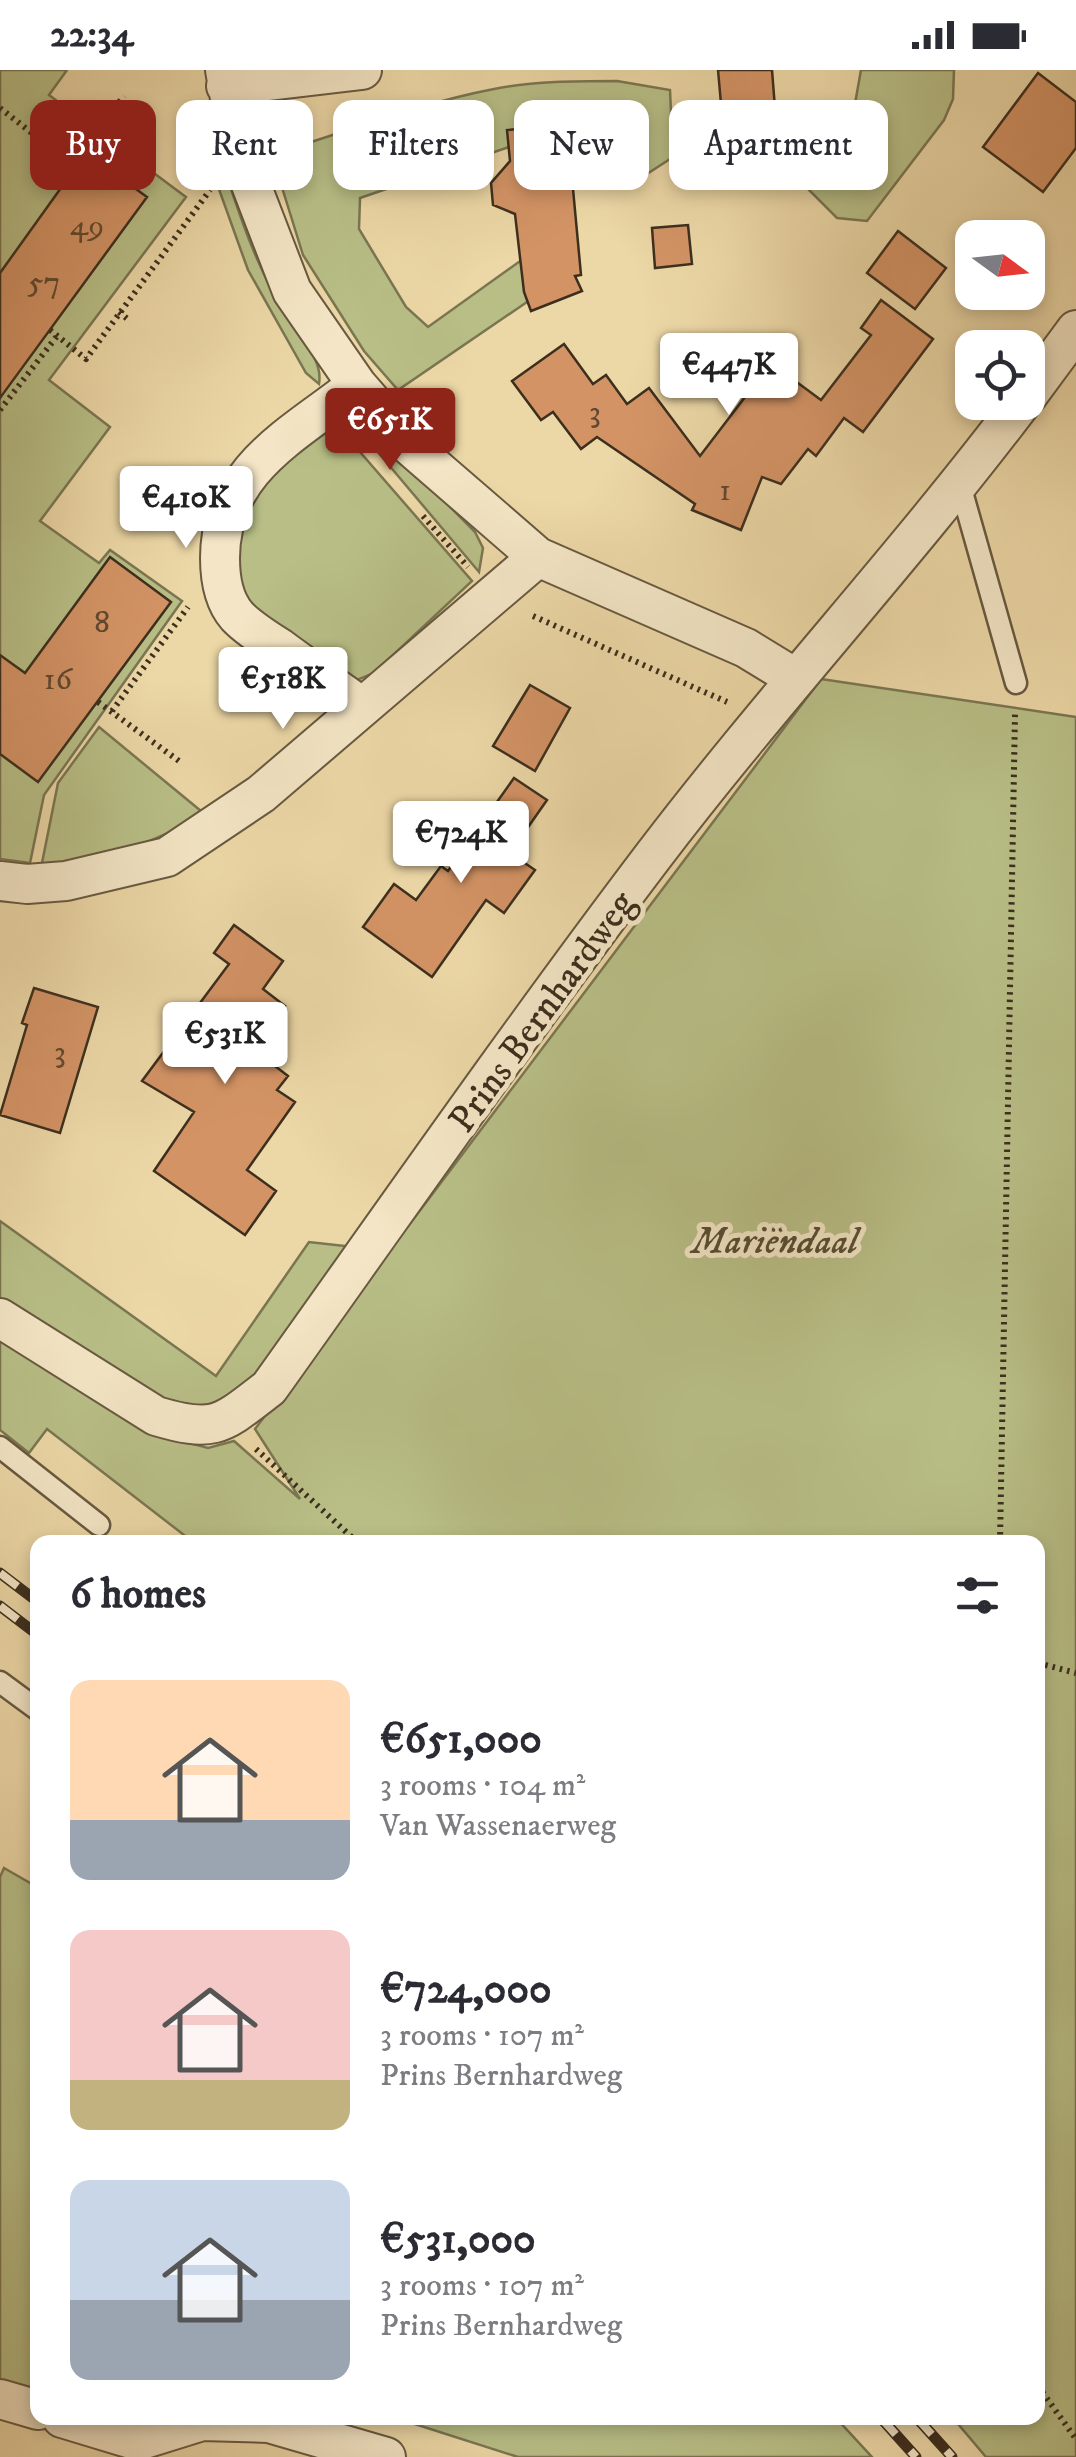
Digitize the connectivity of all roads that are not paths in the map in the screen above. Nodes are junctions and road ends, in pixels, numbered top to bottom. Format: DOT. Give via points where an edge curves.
graph roads {
  1 [pos="362,70"];
  2 [pos="226,78"];
  3 [pos="253,190"];
  4 [pos="1076,330"];
  5 [pos="1045,372"];
  6 [pos="357,385"];
  7 [pos="1009,420"];
  8 [pos="960,485"];
  9 [pos="538,557"];
  10 [pos="795,678"];
  11 [pos="1016,683"];
  12 [pos="362,706"];
  13 [pos="0,881"];
  14 [pos="0,1318"];
  15 [pos="0,1447"];
  16 [pos="100,1525"];
  17 [pos="0,1682"];
  18 [pos="30,1704"];
  19 [pos="0,2399"];
  20 [pos="30,2408"];
  21 [pos="79,2425"];
  22 [pos="193,2425"];
  23 [pos="277,2425"];
  24 [pos="136,2449"];
  25 [pos="386,2457"];
  1 -- 2 [label="street"];
  3 -- 6 [label="street" via="292,291"];
  4 -- 5 [label="street"];
  6 -- 9 [label="street" via="411,446"];
  6 -- 12 [label="street" via="275,433 226,511 220,564 223,592 262,649"];
  7 -- 8 [label="street, Prins Bernhardweg"];
  8 -- 10 [label="street, Prins Bernhardweg"];
  8 -- 11 [label="lane"];
  9 -- 10 [label="street" via="746,648"];
  9 -- 12 [label="street"];
  10 -- 14 [label="street, Prins Bernhardweg" via="654,854 269,1388 226,1420 202,1427 156,1416"];
  12 -- 13 [label="street" via="325,741 229,804 167,857 66,881"];
  15 -- 16 [label="lane"];
  17 -- 18 [label="lane"];
  19 -- 20 [label="street"];
  21 -- 24 [label="street"];
  22 -- 24 [label="street"];
  23 -- 25 [label="street"];
}
